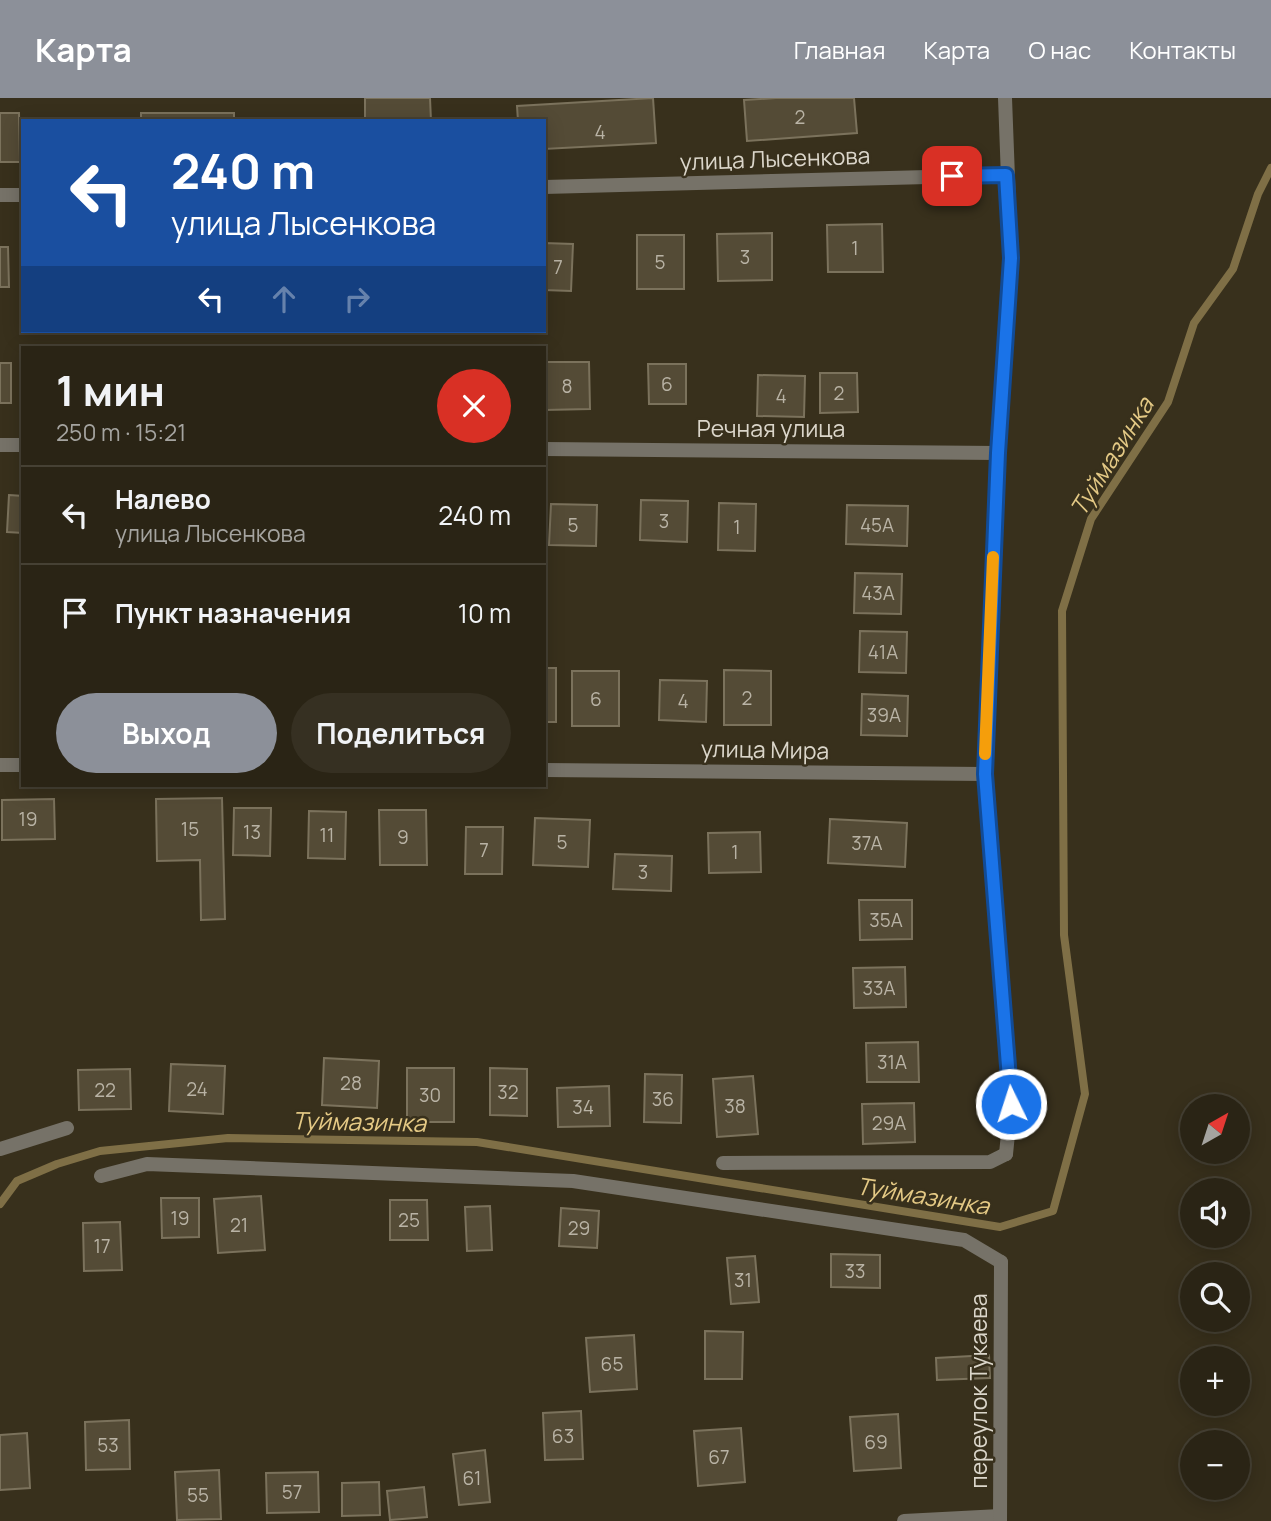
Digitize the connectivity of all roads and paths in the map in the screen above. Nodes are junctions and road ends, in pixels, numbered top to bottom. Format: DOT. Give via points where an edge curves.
graph roads {
  1 [pos="1005,98"];
  2 [pos="1006,175"];
  3 [pos="546,187"];
  4 [pos="0,195"];
  5 [pos="21,195"];
  6 [pos="0,445"];
  7 [pos="21,445"];
  8 [pos="546,449"];
  9 [pos="998,453"];
  10 [pos="0,765"];
  11 [pos="21,765"];
  12 [pos="546,770"];
  13 [pos="985,774"];
  14 [pos="67,1128"];
  15 [pos="0,1149"];
  16 [pos="723,1163"];
  17 [pos="101,1176"];
  18 [pos="1000,1518"];
  19 [pos="904,1521"];
  1 -- 2 [label="street"];
  2 -- 3 [label="street, улица Лысенкова"];
  2 -- 9 [label="street" via="1011,258"];
  4 -- 5 [label="street"];
  6 -- 7 [label="street"];
  8 -- 9 [label="street, Речная улица"];
  9 -- 13 [label="street"];
  10 -- 11 [label="street"];
  12 -- 13 [label="street, улица Мира"];
  13 -- 16 [label="street" via="1011,1104 1006,1154 990,1162"];
  14 -- 15 [label="street"];
  17 -- 18 [label="street, переулок Тукаева" via="147,1164 573,1181 964,1240 1001,1262"];
  18 -- 19 [label="street"];
}
